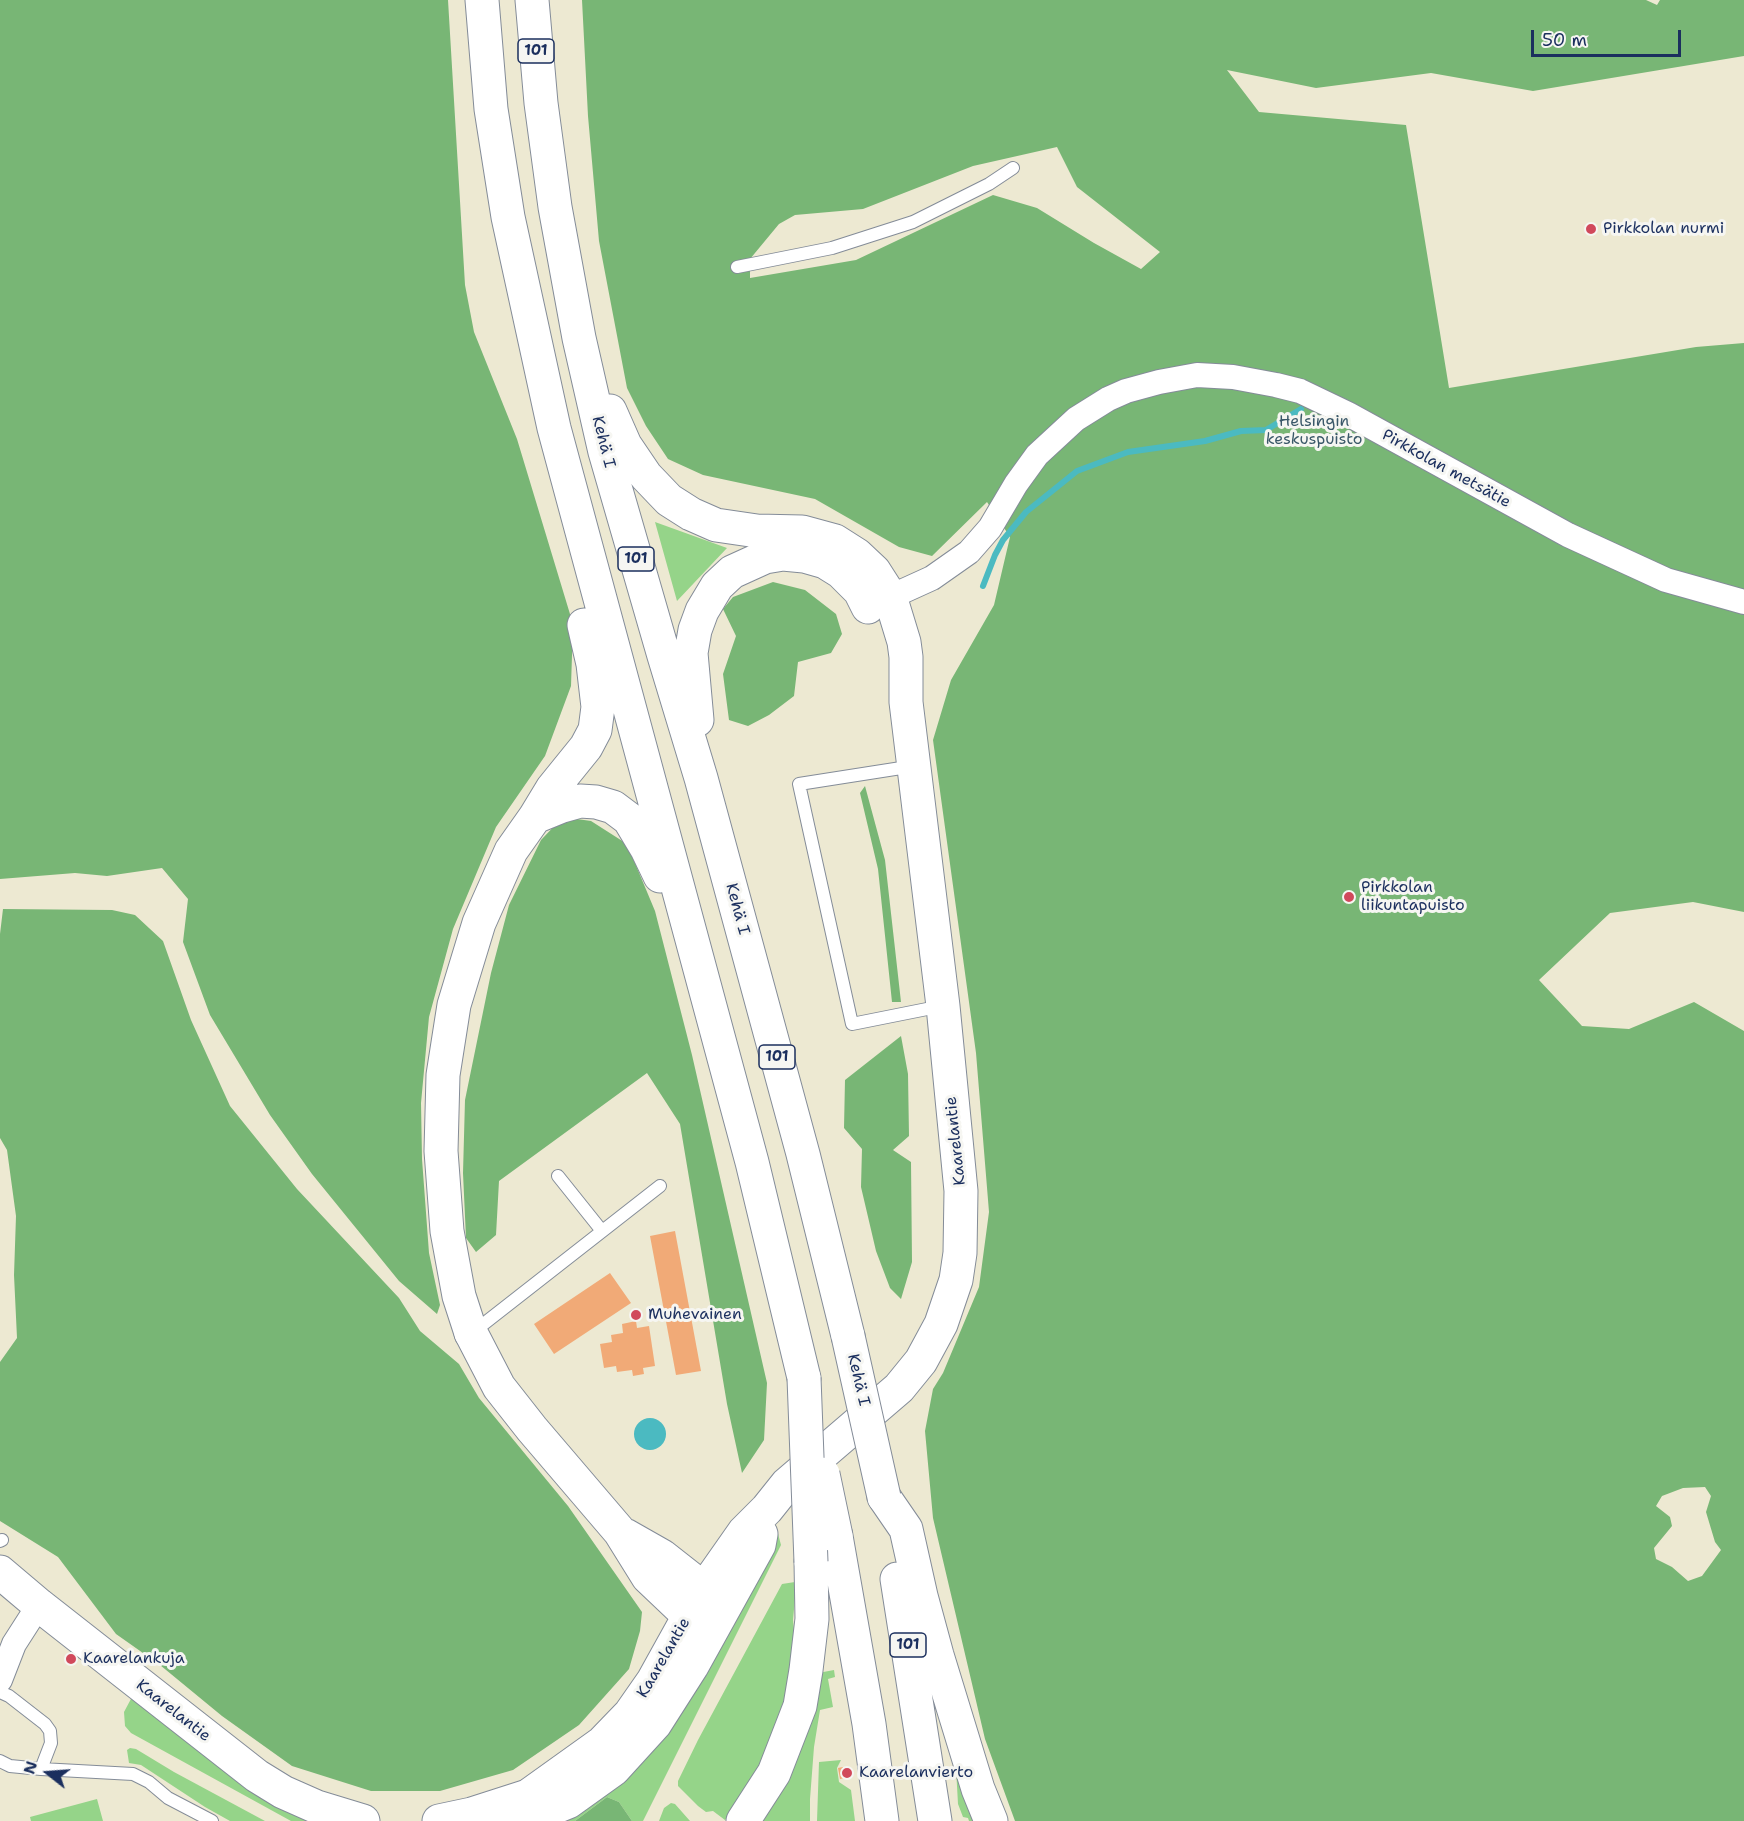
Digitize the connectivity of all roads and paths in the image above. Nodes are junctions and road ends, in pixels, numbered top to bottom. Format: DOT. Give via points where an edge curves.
graph roads {
  1 [pos="482,0"];
  2 [pos="532,0"];
  3 [pos="1013,168"];
  4 [pos="737,267"];
  5 [pos="579,338"];
  6 [pos="554,428"];
  7 [pos="879,602"];
  8 [pos="1744,602"];
  9 [pos="915,766"];
  10 [pos="701,778"];
  11 [pos="536,817"];
  12 [pos="694,948"];
  13 [pos="943,1006"];
  14 [pos="558,1176"];
  15 [pos="660,1186"];
  16 [pos="602,1231"];
  17 [pos="471,1333"];
  18 [pos="804,1378"];
  19 [pos="884,1497"];
  20 [pos="0,1572"];
  21 [pos="39,1605"];
  22 [pos="704,1607"];
  23 [pos="0,1680"];
  24 [pos="0,1692"];
  25 [pos="0,1761"];
  26 [pos="41,1769"];
  27 [pos="523,1815"];
  28 [pos="212,1821"];
  29 [pos="363,1821"];
  30 [pos="439,1821"];
  31 [pos="743,1821"];
  32 [pos="882,1821"];
  33 [pos="935,1821"];
  34 [pos="991,1821"];
  1 -- 6 [label="main road" via="491,109 508,217"];
  2 -- 5 [label="main road, Kehä I / 101" via="552,184"];
  3 -- 4 [label="lane" via="913,222 832,248"];
  5 -- 7 [label="main road" via="625,445 645,476 669,500 716,525 802,532 835,541 874,571"];
  5 -- 10 [label="main road, Kehä I / 101" via="605,452"];
  6 -- 11 [label="main road" via="570,562 593,664 598,707 595,730 586,747 552,789"];
  6 -- 12 [label="main road"];
  7 -- 8 [label="street, Pirkkolan metsätie" via="932,579 969,552 990,528 1037,455 1076,419 1126,392 1197,375 1242,378 1300,392 1348,414 1568,535 1666,580"];
  7 -- 9 [label="main road, Kaarelantie" via="905,650 906,702"];
  7 -- 10 [label="main road" via="825,562 804,556 765,557 732,572 717,586 702,611 691,652"];
  9 -- 13 [label="main road, Kaarelantie"];
  9 -- 13 [label="lane" via="799,784 852,1023"];
  10 -- 19 [label="main road, Kehä I / 101, bridge" via="803,1154"];
  11 -- 12 [label="main road" via="580,801 613,807 629,819"];
  11 -- 17 [label="main road" via="512,851 479,923 454,1005 442,1075 441,1152 447,1231 459,1296"];
  12 -- 18 [label="main road" via="752,1162"];
  13 -- 22 [label="main road, Kaarelantie" via="962,1225 956,1280 941,1324 921,1361 899,1388 788,1484 767,1509 759,1545"];
  14 -- 16 [label="lane"];
  15 -- 16 [label="lane"];
  16 -- 17 [label="lane"];
  17 -- 22 [label="main road" via="499,1387 532,1429 620,1532 662,1556"];
  18 -- 31 [label="main road, bridge" via="812,1619 806,1670 800,1706 774,1773"];
  18 -- 32 [label="main road, bridge" via="836,1536"];
  19 -- 33 [label="main road, Kehä I / 101"];
  19 -- 34 [label="main road" via="906,1529 937,1655"];
  20 -- 21 [label="main road, Kaarelantie"];
  21 -- 23 [label="street" via="14,1644"];
  21 -- 29 [label="main road, Kaarelantie" via="257,1776 317,1807"];
  22 -- 27 [label="main road, Kaarelantie" via="630,1714"];
  24 -- 26 [label="lane" via="50,1731 51,1743"];
  25 -- 26 [label="lane"];
  26 -- 28 [label="lane" via="133,1774"];
  27 -- 30 [label="main road, Kaarelantie" via="472,1814"];
}
